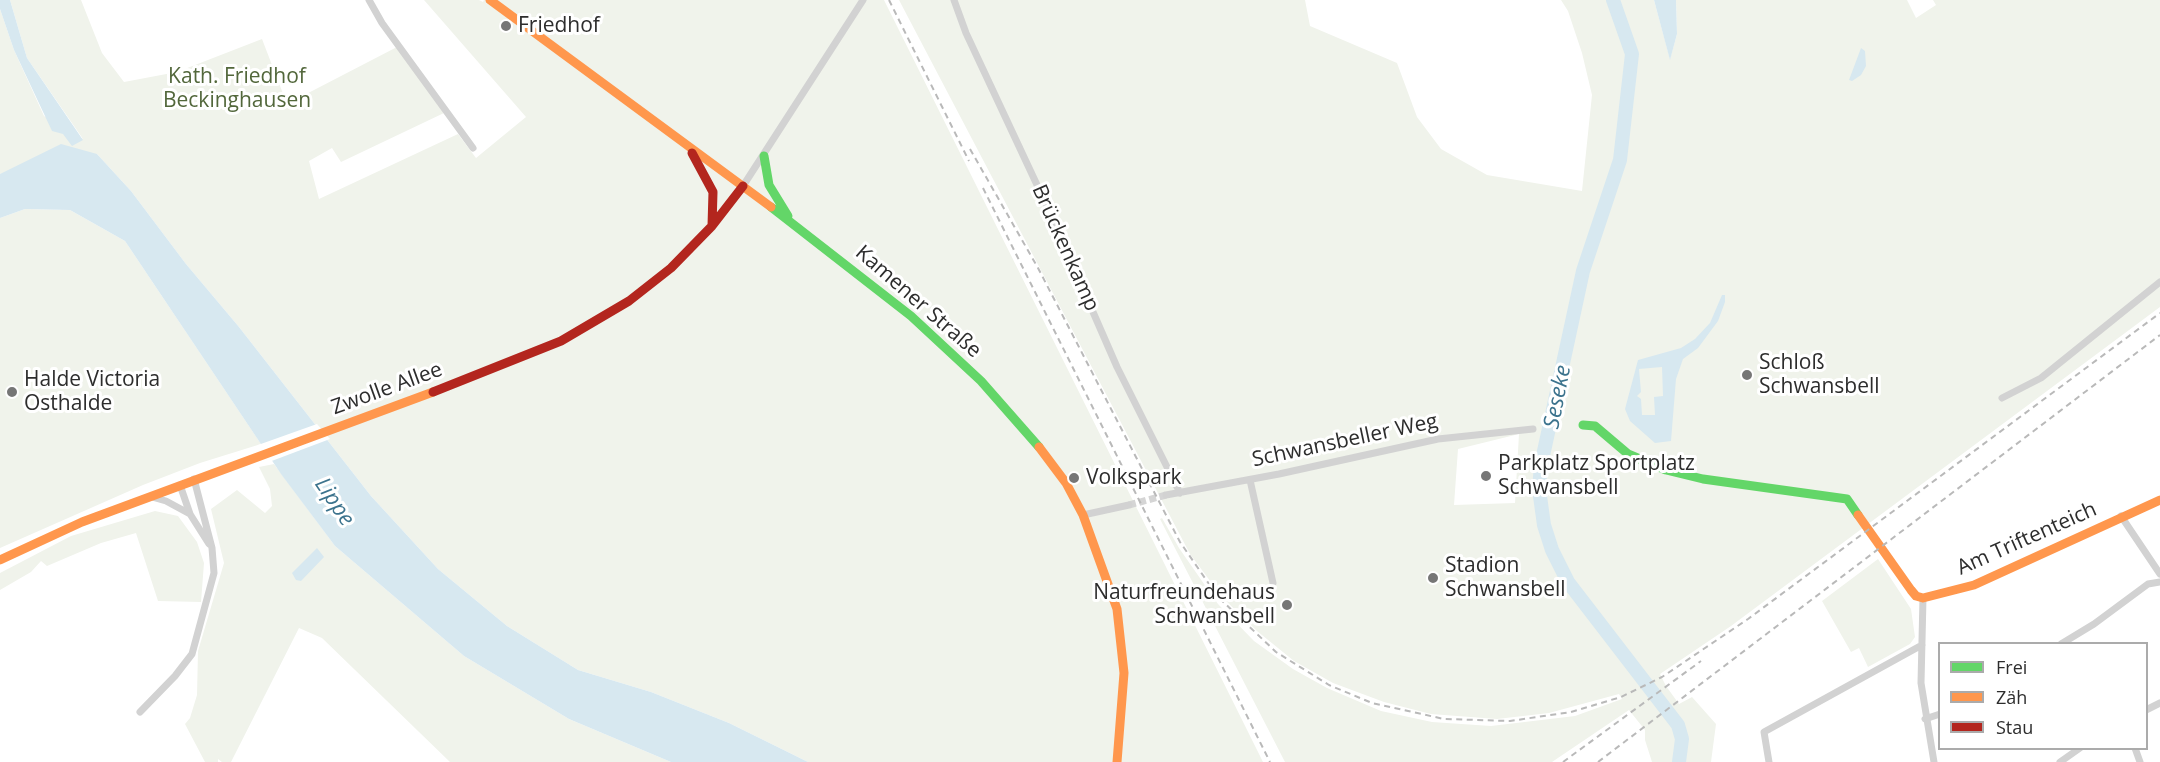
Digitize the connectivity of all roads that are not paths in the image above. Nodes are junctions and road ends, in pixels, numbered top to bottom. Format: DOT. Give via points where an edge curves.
graph roads {
  1 [pos="369,0"];
  2 [pos="490,0"];
  3 [pos="863,0"];
  4 [pos="954,0"];
  5 [pos="688,147"];
  6 [pos="473,148"];
  7 [pos="764,156"];
  8 [pos="743,186"];
  9 [pos="792,223"];
  10 [pos="712,226"];
  11 [pos="2160,282"];
  12 [pos="2002,398"];
  13 [pos="1583,425"];
  14 [pos="1533,429"];
  15 [pos="194,479"];
  16 [pos="1250,480"];
  17 [pos="180,484"];
  18 [pos="1180,493"];
  19 [pos="1166,495"];
  20 [pos="149,497"];
  21 [pos="2160,500"];
  22 [pos="1129,505"];
  23 [pos="190,514"];
  24 [pos="1083,515"];
  25 [pos="2121,516"];
  26 [pos="212,548"];
  27 [pos="0,560"];
  28 [pos="2160,574"];
  29 [pos="2160,582"];
  30 [pos="1273,583"];
  31 [pos="1923,598"];
  32 [pos="2064,642"];
  33 [pos="1922,645"];
  34 [pos="140,712"];
  35 [pos="1938,715"];
  36 [pos="1925,719"];
  37 [pos="2077,750"];
  38 [pos="1117,762"];
  39 [pos="1769,762"];
  40 [pos="1934,762"];
  41 [pos="2061,762"];
  1 -- 6 [label="street"];
  2 -- 5 [label="street, Kamener Straße"];
  3 -- 7 [label="street"];
  4 -- 18 [label="street, Brückenkamp" via="1117,367"];
  5 -- 8 [label="street, Kamener Straße"];
  5 -- 10 [label="street" via="713,192"];
  7 -- 8 [label="street"];
  7 -- 9 [label="street" via="770,184"];
  8 -- 9 [label="street, Kamener Straße"];
  8 -- 10 [label="street, Zwolle Allee"];
  9 -- 24 [label="street, Kamener Straße" via="911,315 981,381 1041,449"];
  10 -- 15 [label="street, Zwolle Allee" via="658,279 594,324 531,354 433,392"];
  11 -- 12 [label="street" via="2041,378"];
  13 -- 31 [label="street" via="1595,426 1628,454 1666,470 1703,479 1847,499 1911,590"];
  14 -- 16 [label="street, Schwansbeller Weg" via="1438,439"];
  15 -- 17 [label="street, Zwolle Allee"];
  15 -- 26 [label="street"];
  16 -- 18 [label="street, Schwansbeller Weg"];
  16 -- 30 [label="street"];
  17 -- 20 [label="street, Zwolle Allee"];
  17 -- 23 [label="street"];
  18 -- 19 [label="street, Schwansbeller Weg"];
  20 -- 23 [label="street"];
  20 -- 27 [label="street, Zwolle Allee" via="82,522"];
  21 -- 25 [label="street, Am Triftenteich"];
  22 -- 24 [label="street"];
  23 -- 26 [label="street"];
  24 -- 38 [label="street, Kamener Straße" via="1112,590 1120,625 1124,695"];
  25 -- 28 [label="street"];
  25 -- 31 [label="street, Am Triftenteich" via="1974,585"];
  26 -- 34 [label="street" via="214,573 192,654"];
  29 -- 32 [label="street" via="2148,584"];
  31 -- 33 [label="street"];
  33 -- 36 [label="street"];
  33 -- 39 [label="street" via="1764,732"];
  35 -- 36 [label="street"];
  36 -- 40 [label="street"];
  37 -- 41 [label="street"];
}
